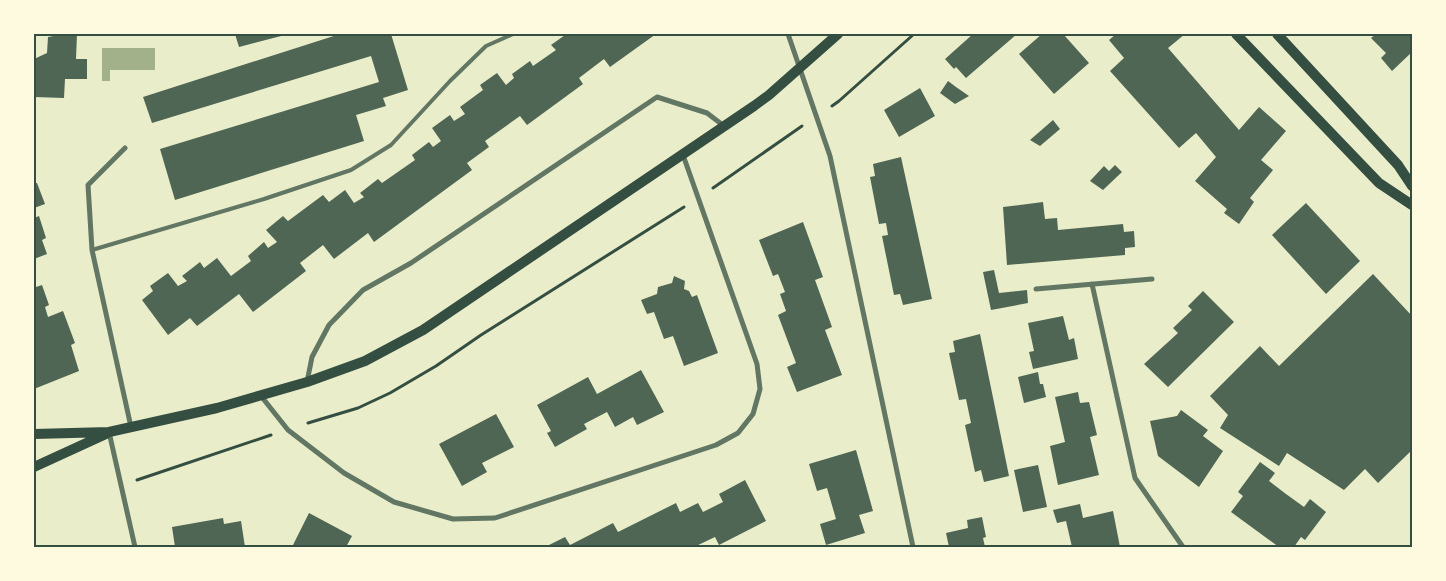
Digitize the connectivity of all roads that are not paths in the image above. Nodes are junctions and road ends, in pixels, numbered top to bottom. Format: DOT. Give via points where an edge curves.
graph roads {
  1 [pos="513,34"];
  2 [pos="788,34"];
  3 [pos="838,34"];
  4 [pos="1236,34"];
  5 [pos="1277,34"];
  6 [pos="800,68"];
  7 [pos="724,126"];
  8 [pos="125,148"];
  9 [pos="683,155"];
  10 [pos="1412,186"];
  11 [pos="1412,205"];
  12 [pos="92,250"];
  13 [pos="1152,279"];
  14 [pos="1092,284"];
  15 [pos="1036,290"];
  16 [pos="307,382"];
  17 [pos="261,396"];
  18 [pos="132,427"];
  19 [pos="109,432"];
  20 [pos="34,434"];
  21 [pos="34,467"];
  22 [pos="135,547"];
  23 [pos="913,547"];
  24 [pos="1183,547"];
  1 -- 12 [label="lane" via="486,46 391,145 351,170"];
  2 -- 6 [label="street"];
  3 -- 6 [label="main road"];
  4 -- 11 [label="main road" via="1379,183"];
  5 -- 10 [label="main road" via="1398,165"];
  6 -- 7 [label="main road" via="769,95"];
  6 -- 23 [label="street" via="830,156"];
  7 -- 9 [label="main road"];
  7 -- 16 [label="street" via="707,112 657,97 411,262 363,290 329,325 312,357"];
  8 -- 12 [label="street" via="88,185"];
  9 -- 16 [label="main road" via="423,330 365,361"];
  9 -- 17 [label="street" via="758,364 760,389 753,414 738,433 716,445 495,518 453,519 394,502 344,473 288,430"];
  12 -- 18 [label="street"];
  13 -- 14 [label="street"];
  14 -- 15 [label="street"];
  14 -- 24 [label="street" via="1135,478"];
  16 -- 17 [label="main road"];
  17 -- 18 [label="main road"];
  18 -- 19 [label="main road"];
  19 -- 20 [label="main road"];
  19 -- 21 [label="main road"];
  19 -- 22 [label="street"];
}
